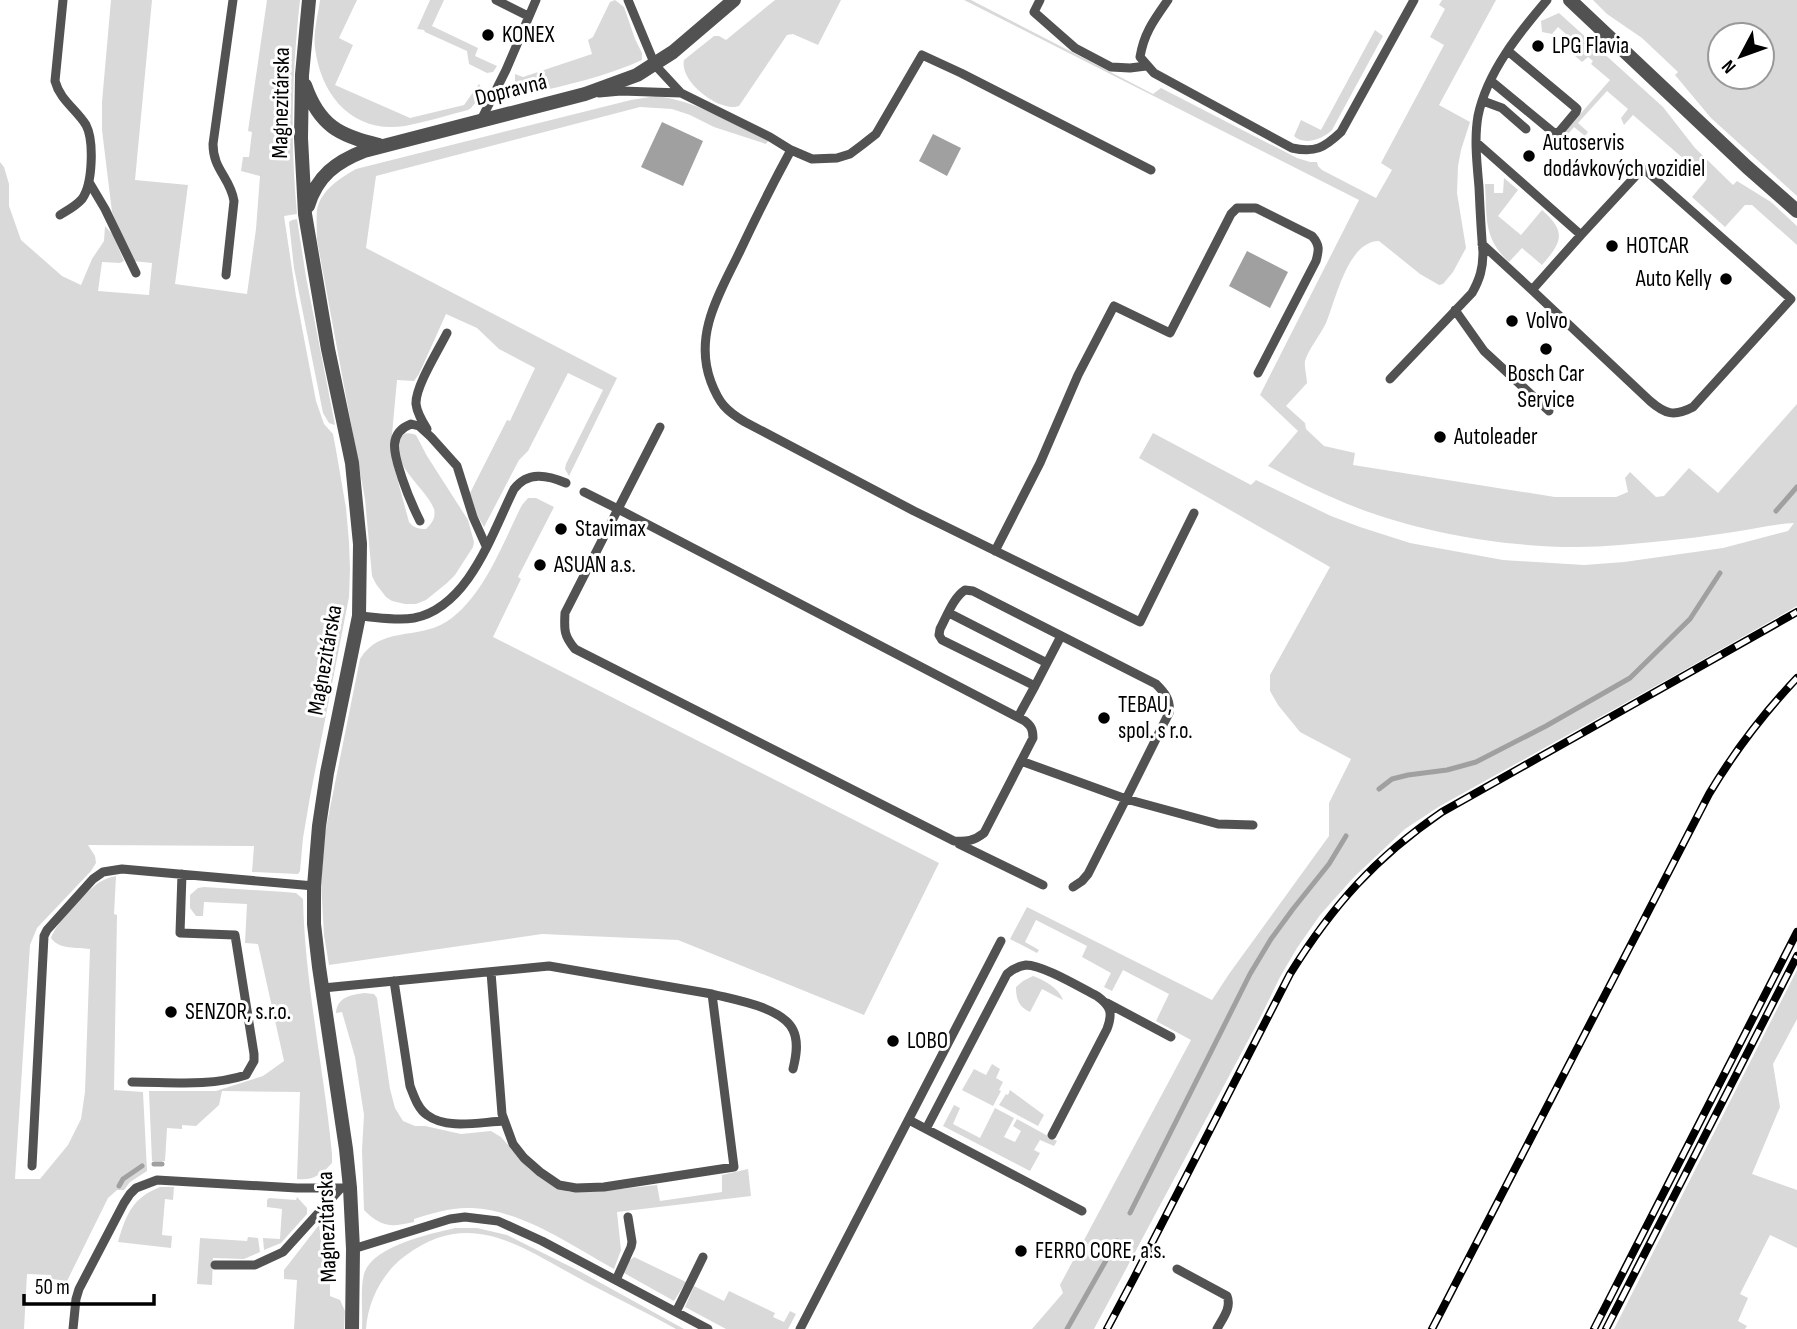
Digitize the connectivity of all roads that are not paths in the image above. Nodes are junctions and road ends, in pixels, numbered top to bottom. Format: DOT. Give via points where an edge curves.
graph roads {
  1 [pos="63,0"];
  2 [pos="233,0"];
  3 [pos="309,0"];
  4 [pos="496,0"];
  5 [pos="536,0"];
  6 [pos="628,0"];
  7 [pos="734,0"];
  8 [pos="1040,0"];
  9 [pos="1168,0"];
  10 [pos="1414,0"];
  11 [pos="1547,0"];
  12 [pos="1570,0"];
  13 [pos="528,16"];
  14 [pos="1508,51"];
  15 [pos="655,65"];
  16 [pos="1146,66"];
  17 [pos="302,75"];
  18 [pos="1491,81"];
  19 [pos="681,93"];
  20 [pos="585,94"];
  21 [pos="1483,101"];
  22 [pos="480,122"];
  23 [pos="1527,129"];
  24 [pos="1477,143"];
  25 [pos="384,146"];
  26 [pos="791,150"];
  27 [pos="1151,170"];
  28 [pos="89,182"];
  29 [pos="1797,211"];
  30 [pos="305,214"];
  31 [pos="60,215"];
  32 [pos="1581,235"];
  33 [pos="1482,244"];
  34 [pos="136,273"];
  35 [pos="226,275"];
  36 [pos="1532,290"];
  37 [pos="1794,295"];
  38 [pos="1455,310"];
  39 [pos="447,333"];
  40 [pos="1258,373"];
  41 [pos="1390,379"];
  42 [pos="1549,411"];
  43 [pos="660,427"];
  44 [pos="431,437"];
  45 [pos="566,483"];
  46 [pos="584,492"];
  47 [pos="618,509"];
  48 [pos="1194,513"];
  49 [pos="420,521"];
  50 [pos="486,546"];
  51 [pos="995,551"];
  52 [pos="948,613"];
  53 [pos="359,616"];
  54 [pos="1061,636"];
  55 [pos="1047,663"];
  56 [pos="1035,686"];
  57 [pos="1018,717"];
  58 [pos="1021,761"];
  59 [pos="1126,799"];
  60 [pos="1253,825"];
  61 [pos="954,841"];
  62 [pos="182,874"];
  63 [pos="1043,885"];
  64 [pos="314,886"];
  65 [pos="1073,887"];
  66 [pos="1001,941"];
  67 [pos="491,972"];
  68 [pos="394,981"];
  69 [pos="323,988"];
  70 [pos="712,994"];
  71 [pos="1106,1002"];
  72 [pos="1171,1037"];
  73 [pos="793,1069"];
  74 [pos="132,1082"];
  75 [pos="909,1120"];
  76 [pos="504,1121"];
  77 [pos="926,1129"];
  78 [pos="1052,1135"];
  79 [pos="32,1166"];
  80 [pos="345,1188"];
  81 [pos="1082,1211"];
  82 [pos="628,1217"];
  83 [pos="354,1249"];
  84 [pos="703,1257"];
  85 [pos="215,1265"];
  86 [pos="1177,1269"];
  87 [pos="616,1280"];
  88 [pos="676,1312"];
  89 [pos="73,1329"];
  90 [pos="352,1329"];
  91 [pos="708,1329"];
  92 [pos="800,1329"];
  93 [pos="1217,1329"];
  1 -- 28 [label="lane" via="55,81 63,99 88,128"];
  2 -- 35 [label="lane" via="213,144 216,165 228,181 233,201"];
  3 -- 17 [label="street, Magnezitárska"];
  4 -- 13 [label="lane"];
  5 -- 13 [label="lane"];
  6 -- 15 [label="lane"];
  7 -- 15 [label="street, Dopravná"];
  8 -- 16 [label="lane" via="1034,12 1075,48 1111,67"];
  9 -- 16 [label="lane" via="1142,44 1140,57"];
  10 -- 16 [label="lane" via="1341,132 1318,149 1292,148"];
  11 -- 14 [label="lane"];
  12 -- 29 [label="street"];
  13 -- 22 [label="lane"];
  14 -- 18 [label="lane"];
  14 -- 18 [label="lane" via="1577,109 1554,133"];
  15 -- 19 [label="lane"];
  15 -- 20 [label="street, Dopravná"];
  17 -- 25 [label="street" via="311,101 330,126 360,141"];
  17 -- 30 [label="street, Magnezitárska"];
  18 -- 21 [label="lane"];
  19 -- 20 [label="lane"];
  19 -- 26 [label="lane"];
  20 -- 22 [label="street, Dopravná"];
  21 -- 23 [label="lane" via="1498,106"];
  21 -- 24 [label="lane"];
  22 -- 25 [label="street, Dopravná"];
  24 -- 32 [label="lane"];
  24 -- 33 [label="lane"];
  25 -- 30 [label="street, Dopravná" via="348,158 327,172 311,194"];
  26 -- 27 [label="lane" via="812,159 837,158 862,145 876,134 922,55"];
  26 -- 51 [label="lane" via="708,324 704,343 707,370 720,403 744,422"];
  28 -- 31 [label="lane" via="75,206"];
  28 -- 34 [label="lane"];
  30 -- 53 [label="street, Magnezitárska" via="352,463 360,544"];
  32 -- 36 [label="lane"];
  32 -- 37 [label="lane" via="1643,168"];
  33 -- 36 [label="lane"];
  33 -- 38 [label="lane" via="1479,281"];
  36 -- 37 [label="lane" via="1650,401 1673,413 1693,407"];
  38 -- 41 [label="lane"];
  38 -- 42 [label="lane" via="1484,351"];
  39 -- 44 [label="lane" via="416,394 420,418"];
  40 -- 51 [label="lane" via="1319,251 1312,236 1245,207 1231,214 1170,333 1114,306"];
  43 -- 47 [label="lane"];
  44 -- 49 [label="lane" via="411,424 403,427 394,443 394,455"];
  44 -- 50 [label="lane" via="457,466"];
  45 -- 50 [label="lane" via="541,476 518,483"];
  46 -- 47 [label="lane"];
  47 -- 57 [label="lane"];
  47 -- 61 [label="lane" via="565,613 567,640 575,649"];
  48 -- 51 [label="lane" via="1140,622"];
  50 -- 53 [label="lane" via="464,585 437,610 403,619"];
  52 -- 54 [label="lane" via="961,592 973,591"];
  52 -- 55 [label="lane"];
  52 -- 56 [label="lane" via="940,629 942,640"];
  53 -- 64 [label="street, Magnezitárska" via="327,773"];
  54 -- 55 [label="lane"];
  54 -- 59 [label="lane" via="1156,684 1168,699 1169,713"];
  55 -- 56 [label="lane"];
  56 -- 57 [label="lane"];
  57 -- 58 [label="lane" via="1033,730"];
  58 -- 59 [label="lane"];
  58 -- 61 [label="lane" via="984,833 967,842"];
  59 -- 60 [label="lane" via="1218,824"];
  59 -- 65 [label="lane" via="1088,874"];
  61 -- 63 [label="lane"];
  62 -- 64 [label="lane"];
  62 -- 74 [label="lane" via="180,933 235,935 254,1061 246,1075 230,1080"];
  62 -- 79 [label="lane" via="122,869 103,873 47,930"];
  64 -- 69 [label="street, Magnezitárska"];
  66 -- 75 [label="lane"];
  67 -- 68 [label="lane"];
  67 -- 70 [label="lane" via="549,966"];
  67 -- 76 [label="lane"];
  68 -- 69 [label="lane"];
  68 -- 76 [label="lane" via="410,1086 425,1115 458,1124"];
  69 -- 80 [label="street, Magnezitárska"];
  70 -- 73 [label="lane" via="768,1009 785,1020 796,1041"];
  70 -- 76 [label="lane" via="734,1167 604,1187 559,1185 524,1158"];
  71 -- 72 [label="lane"];
  71 -- 77 [label="lane" via="1037,967 1014,968"];
  71 -- 78 [label="lane" via="1111,1018 1107,1029"];
  75 -- 77 [label="lane"];
  75 -- 92 [label="lane"];
  77 -- 81 [label="lane"];
  80 -- 83 [label="street, Magnezitárska"];
  80 -- 85 [label="lane" via="283,1252 255,1265"];
  80 -- 89 [label="lane" via="157,1180 136,1188 79,1289"];
  82 -- 87 [label="lane" via="632,1242"];
  83 -- 87 [label="lane" via="450,1219 481,1218 542,1241"];
  83 -- 90 [label="street, Magnezitárska"];
  84 -- 88 [label="lane"];
  86 -- 93 [label="lane" via="1227,1296 1230,1302"];
  87 -- 88 [label="lane"];
  88 -- 91 [label="lane"];
}
